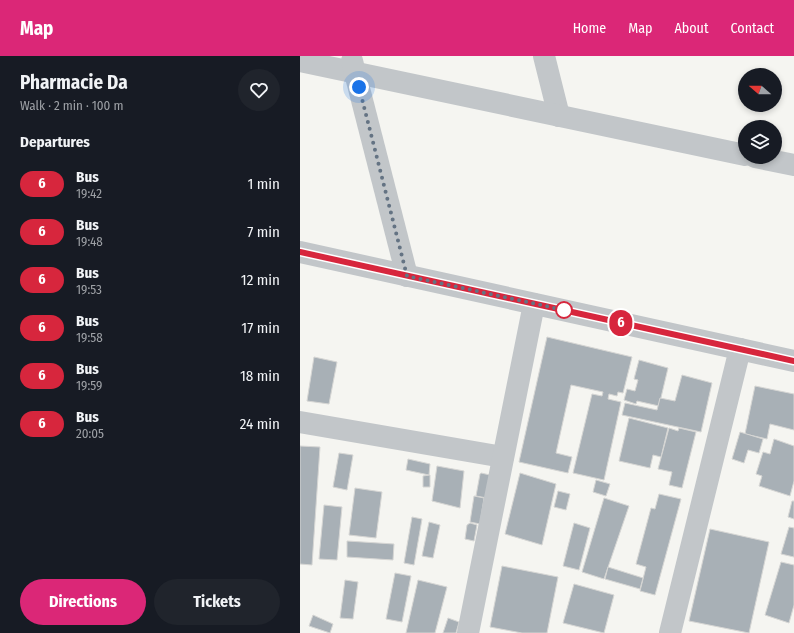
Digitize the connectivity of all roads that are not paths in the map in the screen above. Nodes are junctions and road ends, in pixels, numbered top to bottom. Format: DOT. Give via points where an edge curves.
graph roads {
  1 [pos="544,56"];
  2 [pos="300,61"];
  3 [pos="353,64"];
  4 [pos="559,116"];
  5 [pos="738,154"];
  6 [pos="782,163"];
  7 [pos="794,165"];
  8 [pos="300,252"];
  9 [pos="407,276"];
  10 [pos="534,304"];
  11 [pos="740,349"];
  12 [pos="794,361"];
  13 [pos="300,422"];
  14 [pos="503,457"];
  15 [pos="468,633"];
  16 [pos="670,633"];
  1 -- 4 [label="street"];
  2 -- 3 [label="street"];
  3 -- 4 [label="street"];
  3 -- 9 [label="street"];
  4 -- 5 [label="street"];
  6 -- 7 [label="street"];
  8 -- 9 [label="street"];
  9 -- 10 [label="street"];
  10 -- 11 [label="street"];
  10 -- 14 [label="street"];
  11 -- 12 [label="street"];
  11 -- 16 [label="street"];
  13 -- 14 [label="street"];
  14 -- 15 [label="street"];
}
